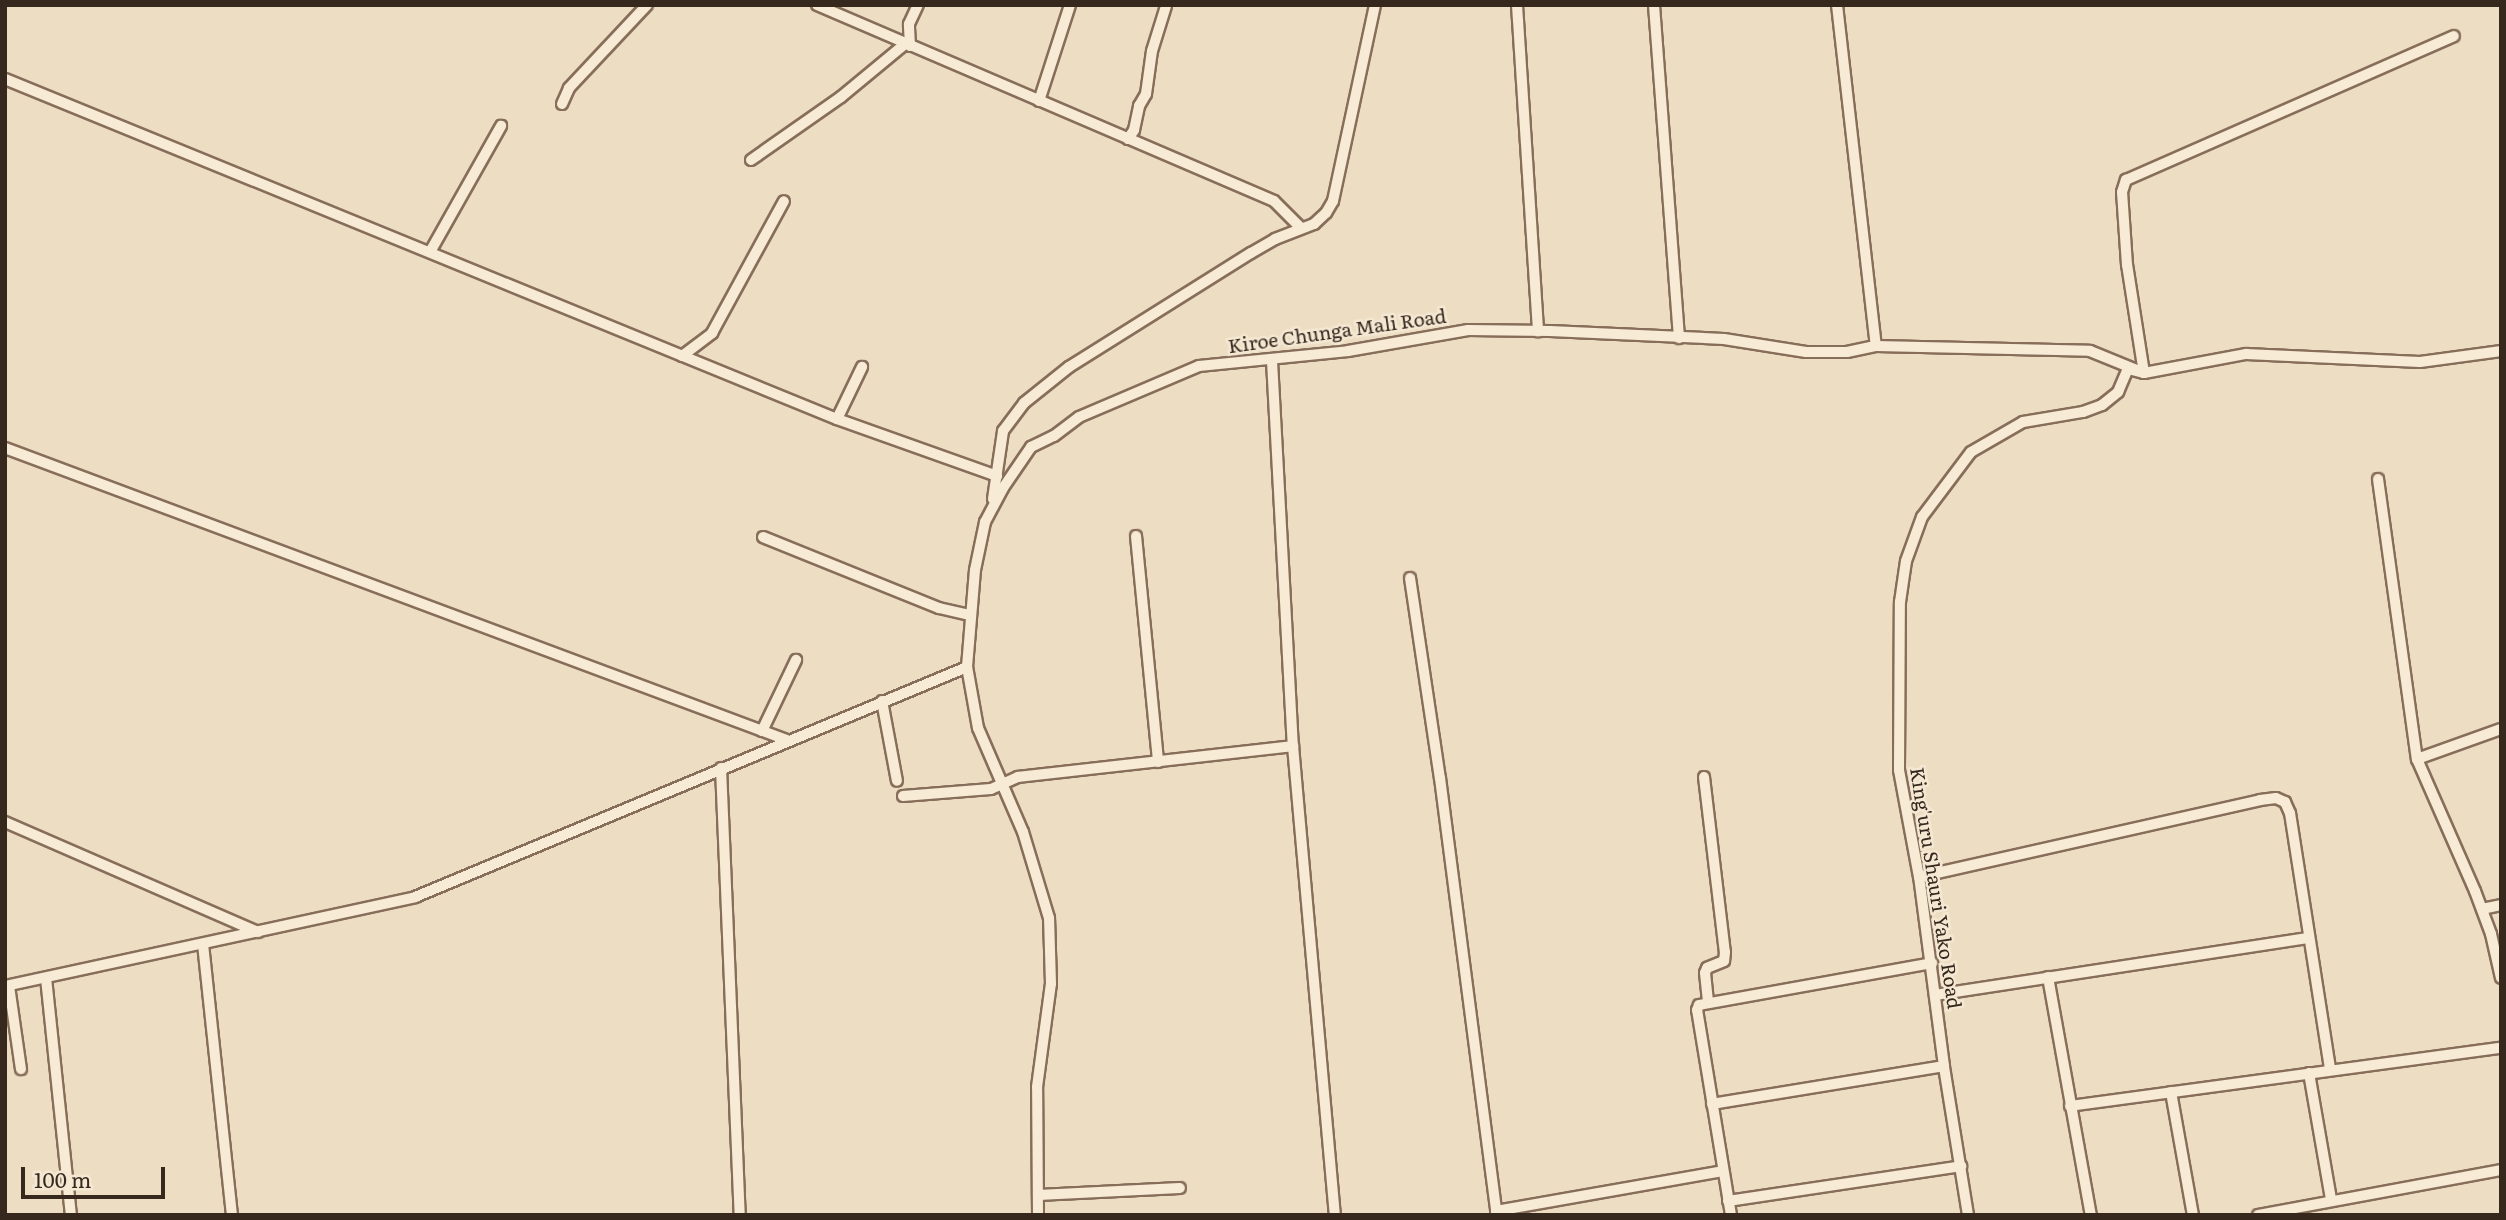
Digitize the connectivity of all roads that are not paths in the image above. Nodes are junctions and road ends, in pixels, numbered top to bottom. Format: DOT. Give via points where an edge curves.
graph roads {
  1 [pos="647,5"];
  2 [pos="817,5"];
  3 [pos="918,5"];
  4 [pos="1070,5"];
  5 [pos="1375,5"];
  6 [pos="1517,5"];
  7 [pos="1654,5"];
  8 [pos="1837,5"];
  9 [pos="1166,6"];
  10 [pos="833,8"];
  11 [pos="2454,36"];
  12 [pos="907,45"];
  13 [pos="5,79"];
  14 [pos="1039,101"];
  15 [pos="562,104"];
  16 [pos="501,126"];
  17 [pos="1128,139"];
  18 [pos="751,160"];
  19 [pos="784,201"];
  20 [pos="1301,228"];
  21 [pos="430,252"];
  22 [pos="1538,331"];
  23 [pos="1679,338"];
  24 [pos="1876,346"];
  25 [pos="2501,351"];
  26 [pos="682,356"];
  27 [pos="1272,361"];
  28 [pos="862,367"];
  29 [pos="2144,373"];
  30 [pos="837,419"];
  31 [pos="5,448"];
  32 [pos="997,476"];
  33 [pos="2378,479"];
  34 [pos="992,510"];
  35 [pos="1136,536"];
  36 [pos="763,537"];
  37 [pos="1410,578"];
  38 [pos="970,615"];
  39 [pos="796,660"];
  40 [pos="967,667"];
  41 [pos="882,701"];
  42 [pos="2501,729"];
  43 [pos="762,731"];
  44 [pos="787,740"];
  45 [pos="1293,746"];
  46 [pos="2417,759"];
  47 [pos="1158,762"];
  48 [pos="721,768"];
  49 [pos="1704,777"];
  50 [pos="897,781"];
  51 [pos="1001,783"];
  52 [pos="903,796"];
  53 [pos="5,822"];
  54 [pos="1919,877"];
  55 [pos="2501,905"];
  56 [pos="2482,909"];
  57 [pos="258,932"];
  58 [pos="2308,938"];
  59 [pos="203,944"];
  60 [pos="1931,963"];
  61 [pos="2048,976"];
  62 [pos="46,978"];
  63 [pos="2501,978"];
  64 [pos="7,986"];
  65 [pos="1935,995"];
  66 [pos="1708,1002"];
  67 [pos="2501,1048"];
  68 [pos="1944,1066"];
  69 [pos="21,1069"];
  70 [pos="2330,1069"];
  71 [pos="2309,1073"];
  72 [pos="2171,1092"];
  73 [pos="1712,1104"];
  74 [pos="2070,1106"];
  75 [pos="1961,1166"];
  76 [pos="2501,1170"];
  77 [pos="1723,1171"];
  78 [pos="1181,1188"];
  79 [pos="1038,1195"];
  80 [pos="2330,1199"];
  81 [pos="1728,1200"];
  82 [pos="1496,1213"];
  83 [pos="71,1215"];
  84 [pos="232,1215"];
  85 [pos="740,1215"];
  86 [pos="1038,1215"];
  87 [pos="1335,1215"];
  88 [pos="1731,1215"];
  89 [pos="1968,1215"];
  90 [pos="2091,1215"];
  91 [pos="2193,1215"];
  92 [pos="2258,1215"];
  1 -- 15 [label="street" via="569,88"];
  2 -- 10 [label="street"];
  3 -- 12 [label="street" via="909,24"];
  4 -- 14 [label="street"];
  5 -- 20 [label="street" via="1334,201 1314,224"];
  6 -- 22 [label="street"];
  7 -- 23 [label="street"];
  8 -- 24 [label="street"];
  9 -- 17 [label="street" via="1152,51 1146,94"];
  10 -- 12 [label="street"];
  11 -- 29 [label="street" via="2126,180 2122,191 2127,265"];
  12 -- 14 [label="street"];
  12 -- 18 [label="street"];
  13 -- 21 [label="street"];
  14 -- 17 [label="street"];
  16 -- 21 [label="street"];
  17 -- 20 [label="street" via="1274,201"];
  19 -- 26 [label="street" via="712,333"];
  20 -- 32 [label="street" via="1251,253 1069,367 1024,403 1003,431"];
  21 -- 26 [label="street"];
  22 -- 23 [label="street, Kiroe Chunga Mali Road"];
  22 -- 27 [label="street, Kiroe Chunga Mali Road" via="1468,330"];
  23 -- 24 [label="street, Kiroe Chunga Mali Road" via="1724,339 1805,352 1847,352"];
  24 -- 29 [label="street, Kiroe Chunga Mali Road" via="2090,351"];
  25 -- 29 [label="street" via="2420,362 2246,354"];
  26 -- 30 [label="street"];
  27 -- 34 [label="street, Kiroe Chunga Mali Road" via="1199,366 1079,417 1031,447"];
  27 -- 45 [label="street"];
  28 -- 30 [label="street"];
  29 -- 54 [label="street, King'uru Shauri Yako Road" via="2127,369 2118,392 2102,405 2023,422 2000,433 1971,452 1922,517 1906,561 1900,602 1898,751 1901,791"];
  30 -- 32 [label="street"];
  31 -- 43 [label="street"];
  32 -- 34 [label="street"];
  33 -- 46 [label="street"];
  34 -- 38 [label="street, Kiroe Chunga Mali Road" via="979,545"];
  35 -- 47 [label="street"];
  36 -- 38 [label="street" via="928,604"];
  37 -- 82 [label="street"];
  38 -- 40 [label="street, Kiroe Chunga Mali Road"];
  39 -- 43 [label="street"];
  40 -- 41 [label="street"];
  40 -- 51 [label="street, Kiroe Chunga Mali Road" via="978,728"];
  41 -- 44 [label="street"];
  41 -- 50 [label="street"];
  42 -- 46 [label="street"];
  43 -- 44 [label="street"];
  44 -- 48 [label="street"];
  45 -- 47 [label="street"];
  45 -- 87 [label="street"];
  46 -- 56 [label="street"];
  47 -- 51 [label="street" via="1018,777"];
  48 -- 57 [label="street" via="441,888"];
  48 -- 85 [label="street"];
  49 -- 66 [label="street" via="1725,952 1724,961 1705,972"];
  51 -- 52 [label="street" via="990,789"];
  51 -- 79 [label="street, Kiroe Chunga Mali Road" via="1041,884 1051,938 1051,984 1037,1087"];
  53 -- 57 [label="street"];
  54 -- 58 [label="street" via="2276,798 2285,802 2290,813"];
  54 -- 60 [label="street, King'uru Shauri Yako Road"];
  55 -- 56 [label="street"];
  56 -- 63 [label="street"];
  57 -- 59 [label="street"];
  58 -- 61 [label="street"];
  58 -- 70 [label="street"];
  59 -- 62 [label="street"];
  59 -- 84 [label="street"];
  60 -- 65 [label="street, King'uru Shauri Yako Road"];
  60 -- 66 [label="street"];
  61 -- 65 [label="street"];
  61 -- 74 [label="street"];
  62 -- 64 [label="street"];
  62 -- 83 [label="street"];
  64 -- 69 [label="street"];
  65 -- 68 [label="street, King'uru Shauri Yako Road"];
  66 -- 73 [label="street" via="1697,1010"];
  67 -- 70 [label="street"];
  68 -- 73 [label="street"];
  68 -- 75 [label="street, King'uru Shauri Yako Road"];
  70 -- 71 [label="street"];
  71 -- 72 [label="street"];
  71 -- 80 [label="street"];
  72 -- 74 [label="street"];
  72 -- 91 [label="street"];
  73 -- 77 [label="street"];
  74 -- 90 [label="street"];
  75 -- 81 [label="street"];
  75 -- 89 [label="street, King'uru Shauri Yako Road"];
  76 -- 80 [label="street"];
  77 -- 81 [label="street"];
  77 -- 82 [label="street"];
  78 -- 79 [label="street"];
  79 -- 86 [label="street, Kiroe Chunga Mali Road"];
  80 -- 92 [label="street"];
  81 -- 88 [label="street"];
}
